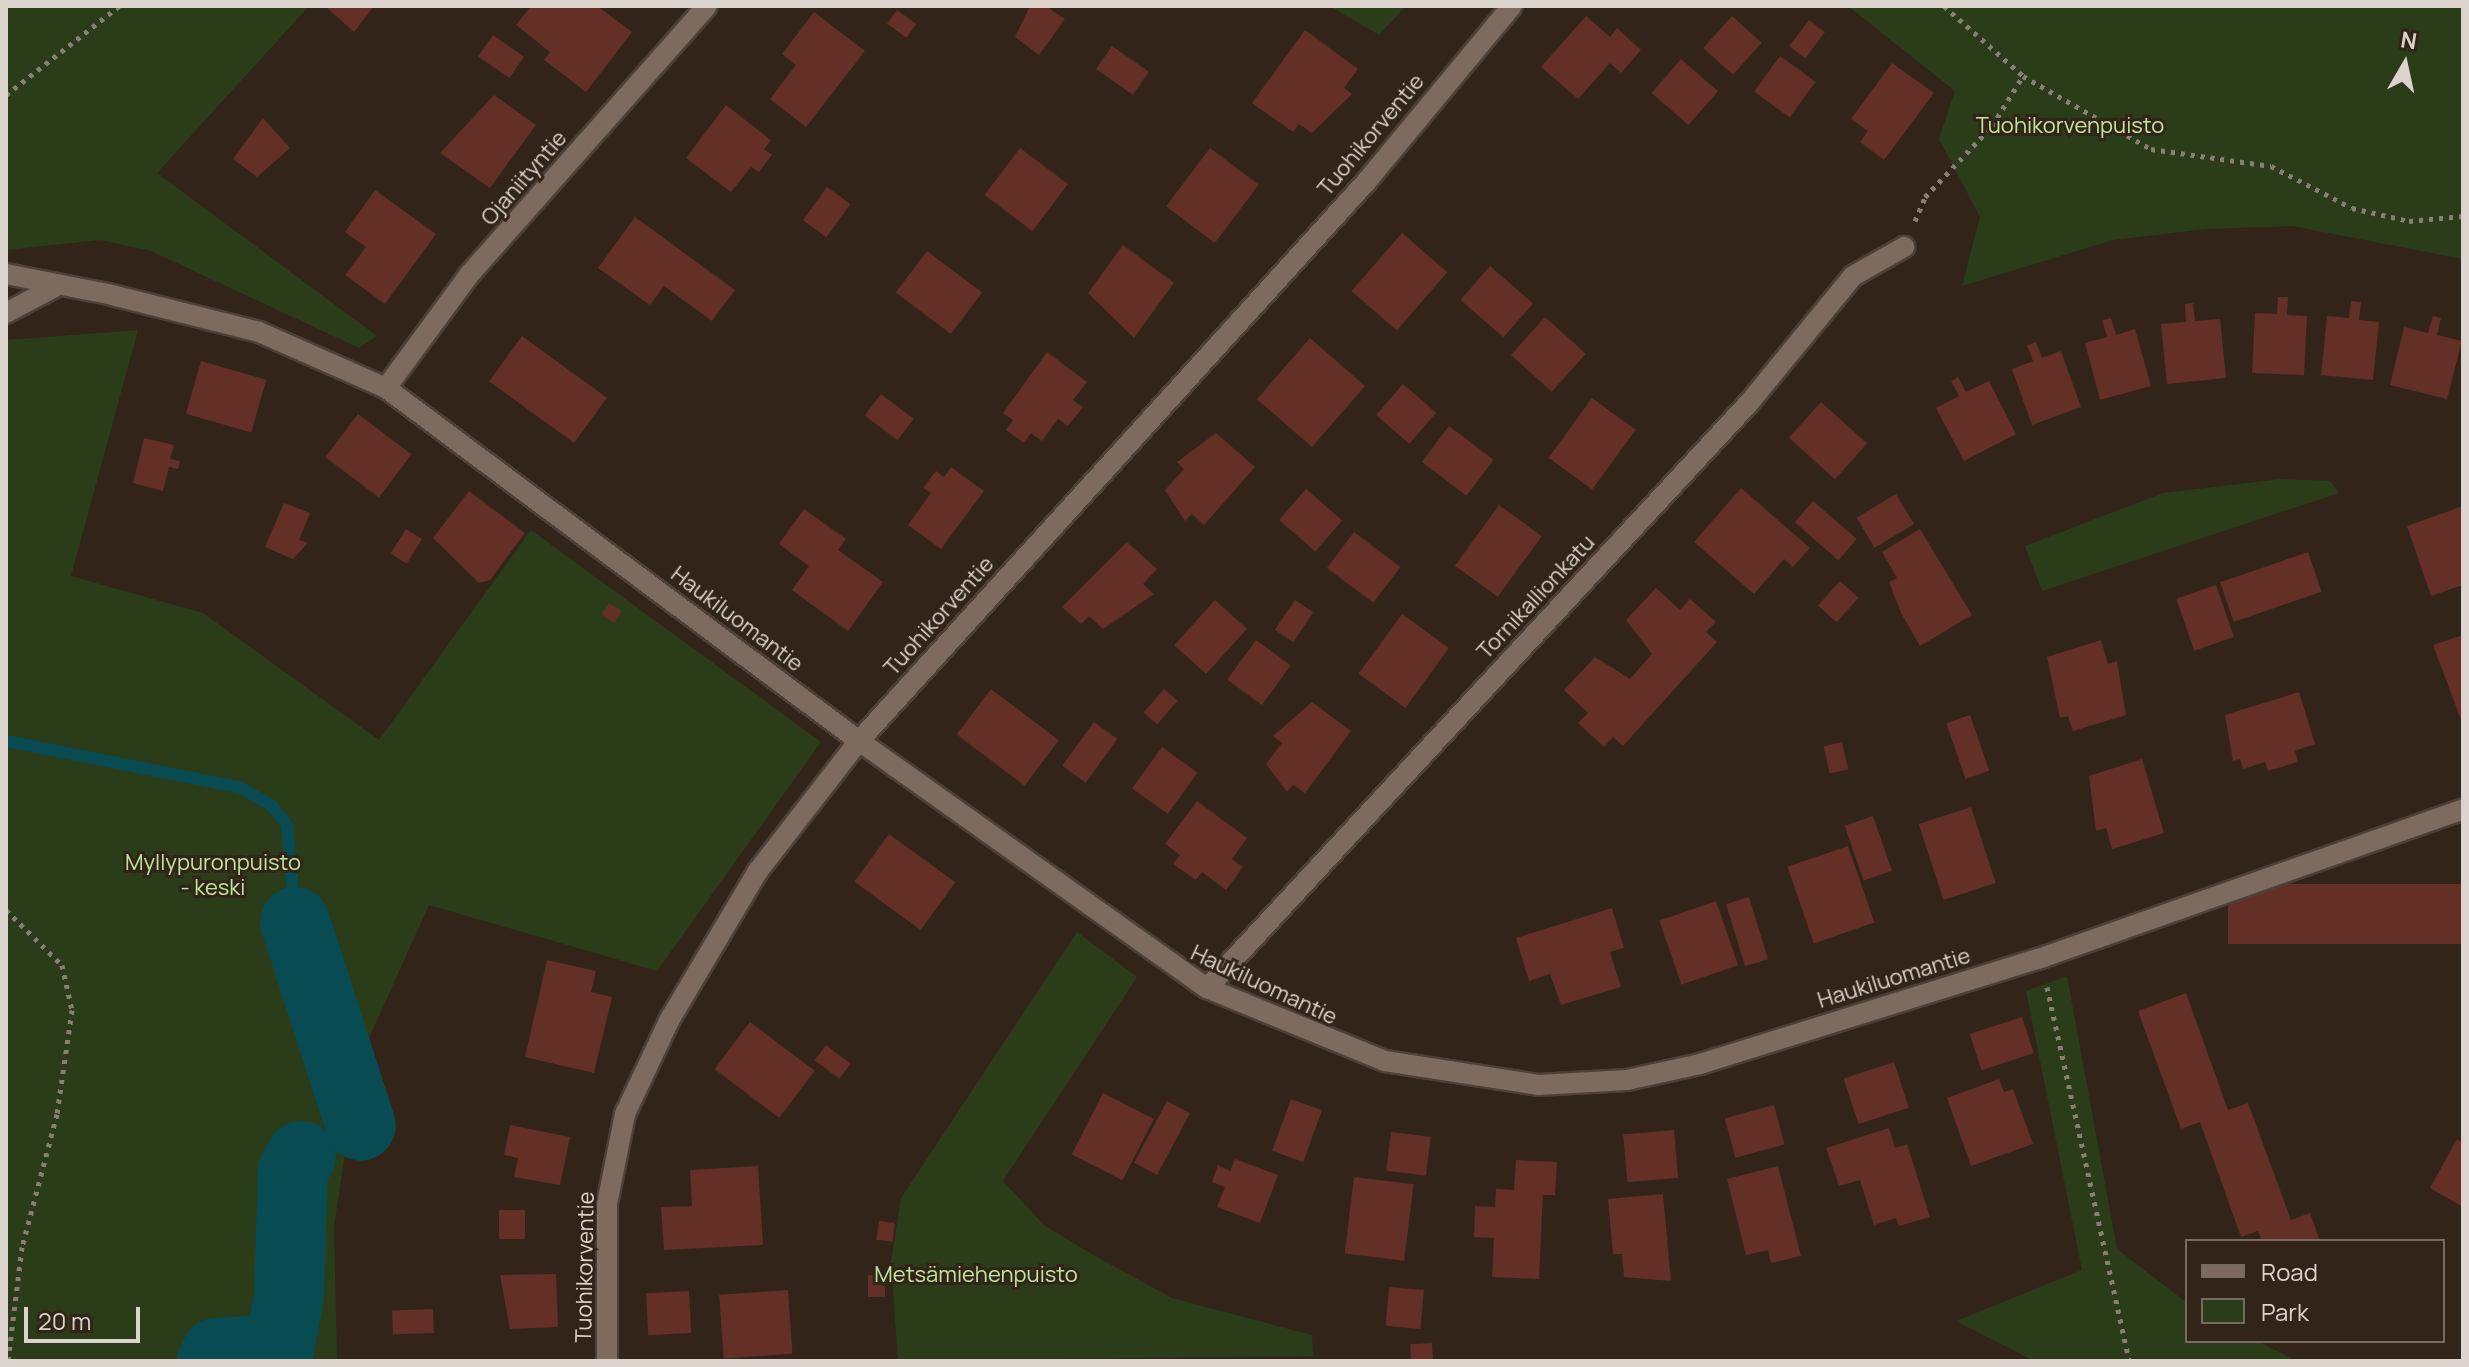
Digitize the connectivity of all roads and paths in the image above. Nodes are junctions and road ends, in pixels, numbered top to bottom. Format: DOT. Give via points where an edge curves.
graph roads {
  1 [pos="119,6"];
  2 [pos="707,6"];
  3 [pos="1512,6"];
  4 [pos="1944,6"];
  5 [pos="2023,76"];
  6 [pos="6,95"];
  7 [pos="2463,216"];
  8 [pos="1904,247"];
  9 [pos="6,274"];
  10 [pos="55,287"];
  11 [pos="6,313"];
  12 [pos="386,388"];
  13 [pos="859,741"];
  14 [pos="2463,809"];
  15 [pos="6,910"];
  16 [pos="2038,959"];
  17 [pos="1207,988"];
  18 [pos="8,1361"];
  19 [pos="607,1361"];
  20 [pos="2129,1361"];
  1 -- 6 [label="path"];
  2 -- 12 [label="street, Ojaniityntie" via="469,275"];
  3 -- 13 [label="street, Tuohikorventie" via="1358,191"];
  4 -- 5 [label="path"];
  5 -- 7 [label="path" via="2151,149 2271,166 2352,208 2409,221"];
  5 -- 8 [label="path" via="1992,126 1925,197"];
  8 -- 17 [label="street, Tornikallionkatu" via="1853,276 1749,403"];
  9 -- 10 [label="street, Haukiluomantie"];
  10 -- 11 [label="street"];
  10 -- 12 [label="street, Haukiluomantie" via="108,294 259,332"];
  12 -- 13 [label="street, Haukiluomantie"];
  13 -- 17 [label="street, Haukiluomantie"];
  13 -- 19 [label="street, Tuohikorventie" via="723,927 625,1114 607,1204"];
  14 -- 16 [label="street, Haukiluomantie"];
  15 -- 18 [label="path" via="62,965 72,1010 57,1114 22,1247"];
  16 -- 17 [label="street, Haukiluomantie" via="1700,1064 1582,1084 1492,1081 1385,1061"];
  16 -- 20 [label="path" via="2060,1030"];
}
